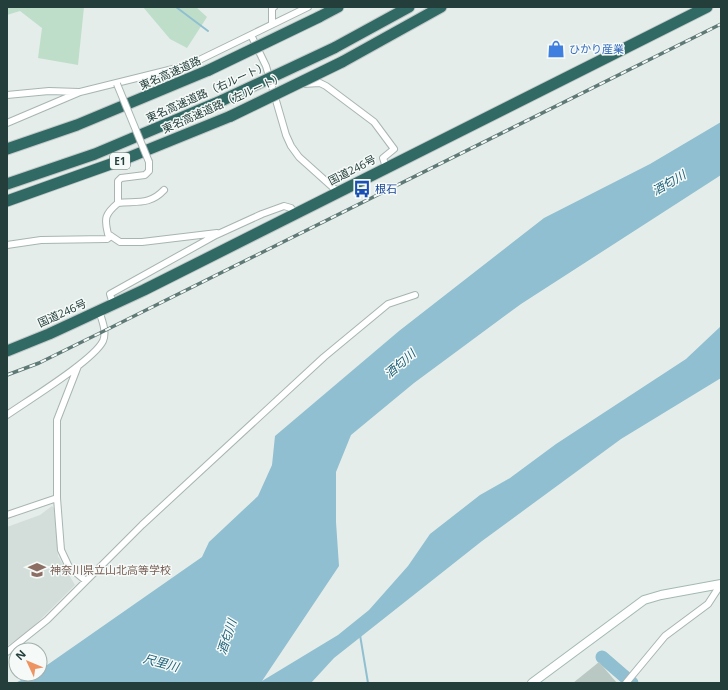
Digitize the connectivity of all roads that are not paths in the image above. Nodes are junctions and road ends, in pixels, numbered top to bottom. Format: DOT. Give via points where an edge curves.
graph roads {
  1 [pos="274,7"];
  2 [pos="308,7"];
  3 [pos="338,7"];
  4 [pos="409,7"];
  5 [pos="441,7"];
  6 [pos="707,7"];
  7 [pos="272,24"];
  8 [pos="251,35"];
  9 [pos="117,84"];
  10 [pos="272,86"];
  11 [pos="80,92"];
  12 [pos="7,95"];
  13 [pos="7,123"];
  14 [pos="7,149"];
  15 [pos="386,167"];
  16 [pos="7,184"];
  17 [pos="164,190"];
  18 [pos="338,192"];
  19 [pos="7,201"];
  20 [pos="118,203"];
  21 [pos="294,214"];
  22 [pos="219,234"];
  23 [pos="112,236"];
  24 [pos="7,245"];
  25 [pos="414,295"];
  26 [pos="113,304"];
  27 [pos="99,311"];
  28 [pos="7,351"];
  29 [pos="78,366"];
  30 [pos="7,415"];
  31 [pos="57,498"];
  32 [pos="7,515"];
  33 [pos="86,581"];
  34 [pos="721,584"];
  35 [pos="7,652"];
  36 [pos="532,683"];
  37 [pos="626,683"];
  1 -- 7 [label="street"];
  2 -- 7 [label="street"];
  3 -- 14 [label="highway, 東名高速道路, bridge" via="209,70 77,125"];
  4 -- 16 [label="highway, 東名高速道路（右ルート） / E1, bridge" via="334,48 223,100 95,154"];
  5 -- 19 [label="highway, 東名高速道路（左ルート） / E1, bridge" via="342,62 231,116 125,160"];
  6 -- 15 [label="highway, 国道246号"];
  7 -- 8 [label="street"];
  8 -- 9 [label="street" via="189,65"];
  8 -- 10 [label="street" via="266,66"];
  9 -- 11 [label="street"];
  9 -- 20 [label="street, bridge" via="149,162 145,175 121,178 118,181"];
  10 -- 15 [label="street" via="320,83 326,86 374,122 381,131 394,149 383,158"];
  10 -- 18 [label="street" via="291,146 299,157"];
  11 -- 12 [label="street" via="49,91"];
  11 -- 13 [label="street"];
  15 -- 18 [label="highway, 国道246号"];
  17 -- 20 [label="street" via="157,197 145,202"];
  18 -- 21 [label="highway, 国道246号"];
  20 -- 23 [label="street" via="106,214 108,234"];
  21 -- 22 [label="street" via="291,208 284,206"];
  21 -- 26 [label="highway, 国道246号"];
  22 -- 23 [label="street" via="216,232 142,242 120,242"];
  22 -- 26 [label="street" via="110,294"];
  23 -- 24 [label="street" via="107,239 41,240"];
  25 -- 33 [label="street" via="388,304 324,357"];
  26 -- 27 [label="highway, 国道246号"];
  27 -- 28 [label="highway, 国道246号"];
  27 -- 29 [label="street" via="104,331 103,342"];
  29 -- 30 [label="street"];
  29 -- 31 [label="street" via="57,420"];
  31 -- 32 [label="street"];
  31 -- 33 [label="street" via="61,550 69,567"];
  33 -- 35 [label="street" via="47,620"];
  34 -- 36 [label="street" via="644,600"];
  34 -- 37 [label="street" via="708,604 665,636"];
}
